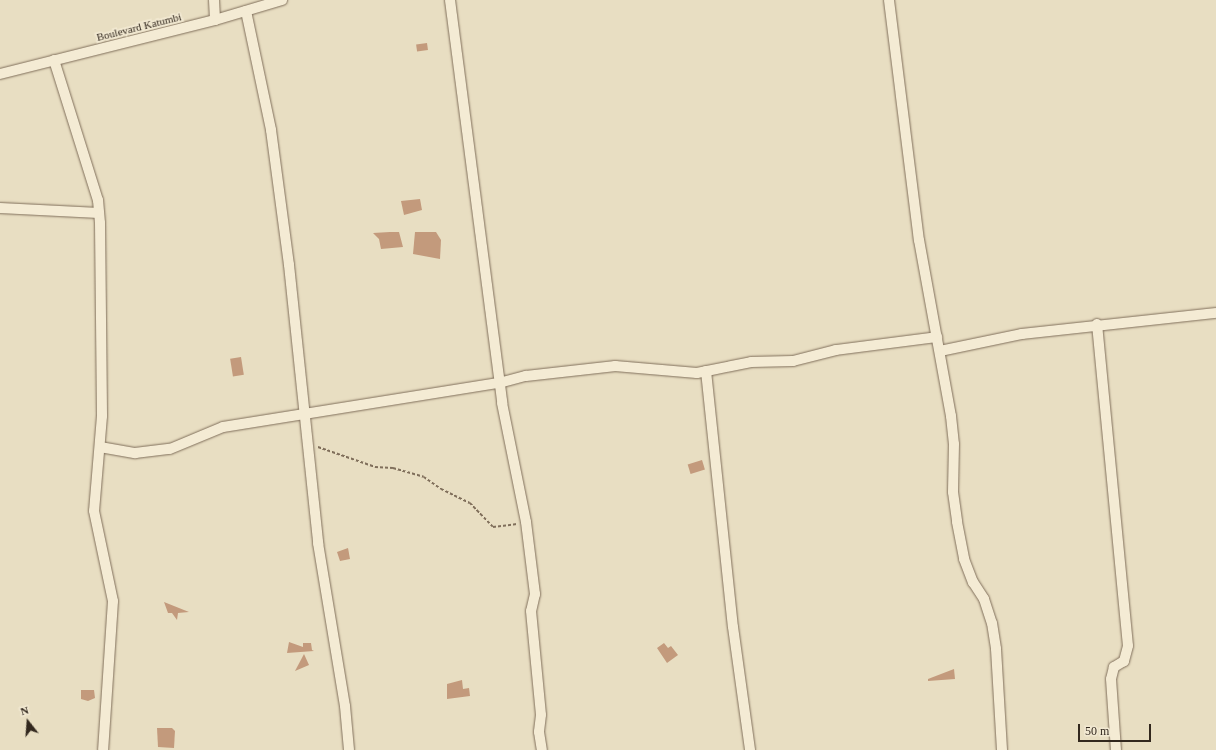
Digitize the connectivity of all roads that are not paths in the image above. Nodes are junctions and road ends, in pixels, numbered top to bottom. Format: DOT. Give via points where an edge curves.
graph roads {
  1 [pos="214,0"];
  2 [pos="282,0"];
  3 [pos="450,0"];
  4 [pos="889,0"];
  5 [pos="246,11"];
  6 [pos="215,20"];
  7 [pos="54,60"];
  8 [pos="0,74"];
  9 [pos="0,208"];
  10 [pos="99,213"];
  11 [pos="1216,313"];
  12 [pos="1098,324"];
  13 [pos="937,337"];
  14 [pos="940,351"];
  15 [pos="706,371"];
  16 [pos="499,383"];
  17 [pos="304,416"];
  18 [pos="100,447"];
  19 [pos="103,750"];
  20 [pos="349,750"];
  21 [pos="542,750"];
  22 [pos="750,750"];
  23 [pos="1002,750"];
  24 [pos="1116,750"];
  1 -- 6 [label="street"];
  2 -- 5 [label="street, Boulevard Katumbi"];
  3 -- 16 [label="street"];
  4 -- 13 [label="street" via="920,240"];
  5 -- 6 [label="street, Boulevard Katumbi"];
  5 -- 17 [label="street" via="271,130 289,264"];
  6 -- 7 [label="street, Boulevard Katumbi"];
  7 -- 8 [label="street, Boulevard Katumbi"];
  7 -- 10 [label="street" via="92,177"];
  9 -- 10 [label="street"];
  10 -- 18 [label="street" via="102,301"];
  11 -- 12 [label="street"];
  12 -- 14 [label="street" via="1022,334"];
  12 -- 24 [label="street" via="1128,646 1124,661 1114,667 1111,680"];
  13 -- 14 [label="street"];
  13 -- 15 [label="street" via="836,350 793,361 751,362"];
  14 -- 23 [label="street" via="954,444 953,492 957,522 964,559 973,582 984,599 996,649"];
  15 -- 16 [label="street" via="615,366 526,376"];
  15 -- 22 [label="street" via="733,627"];
  16 -- 17 [label="street" via="368,402"];
  16 -- 21 [label="street" via="516,482 526,522 535,594 531,611"];
  17 -- 18 [label="street" via="223,428 170,450 135,454"];
  17 -- 20 [label="street" via="318,543 344,699"];
  18 -- 19 [label="street" via="94,511 113,601"];
}
